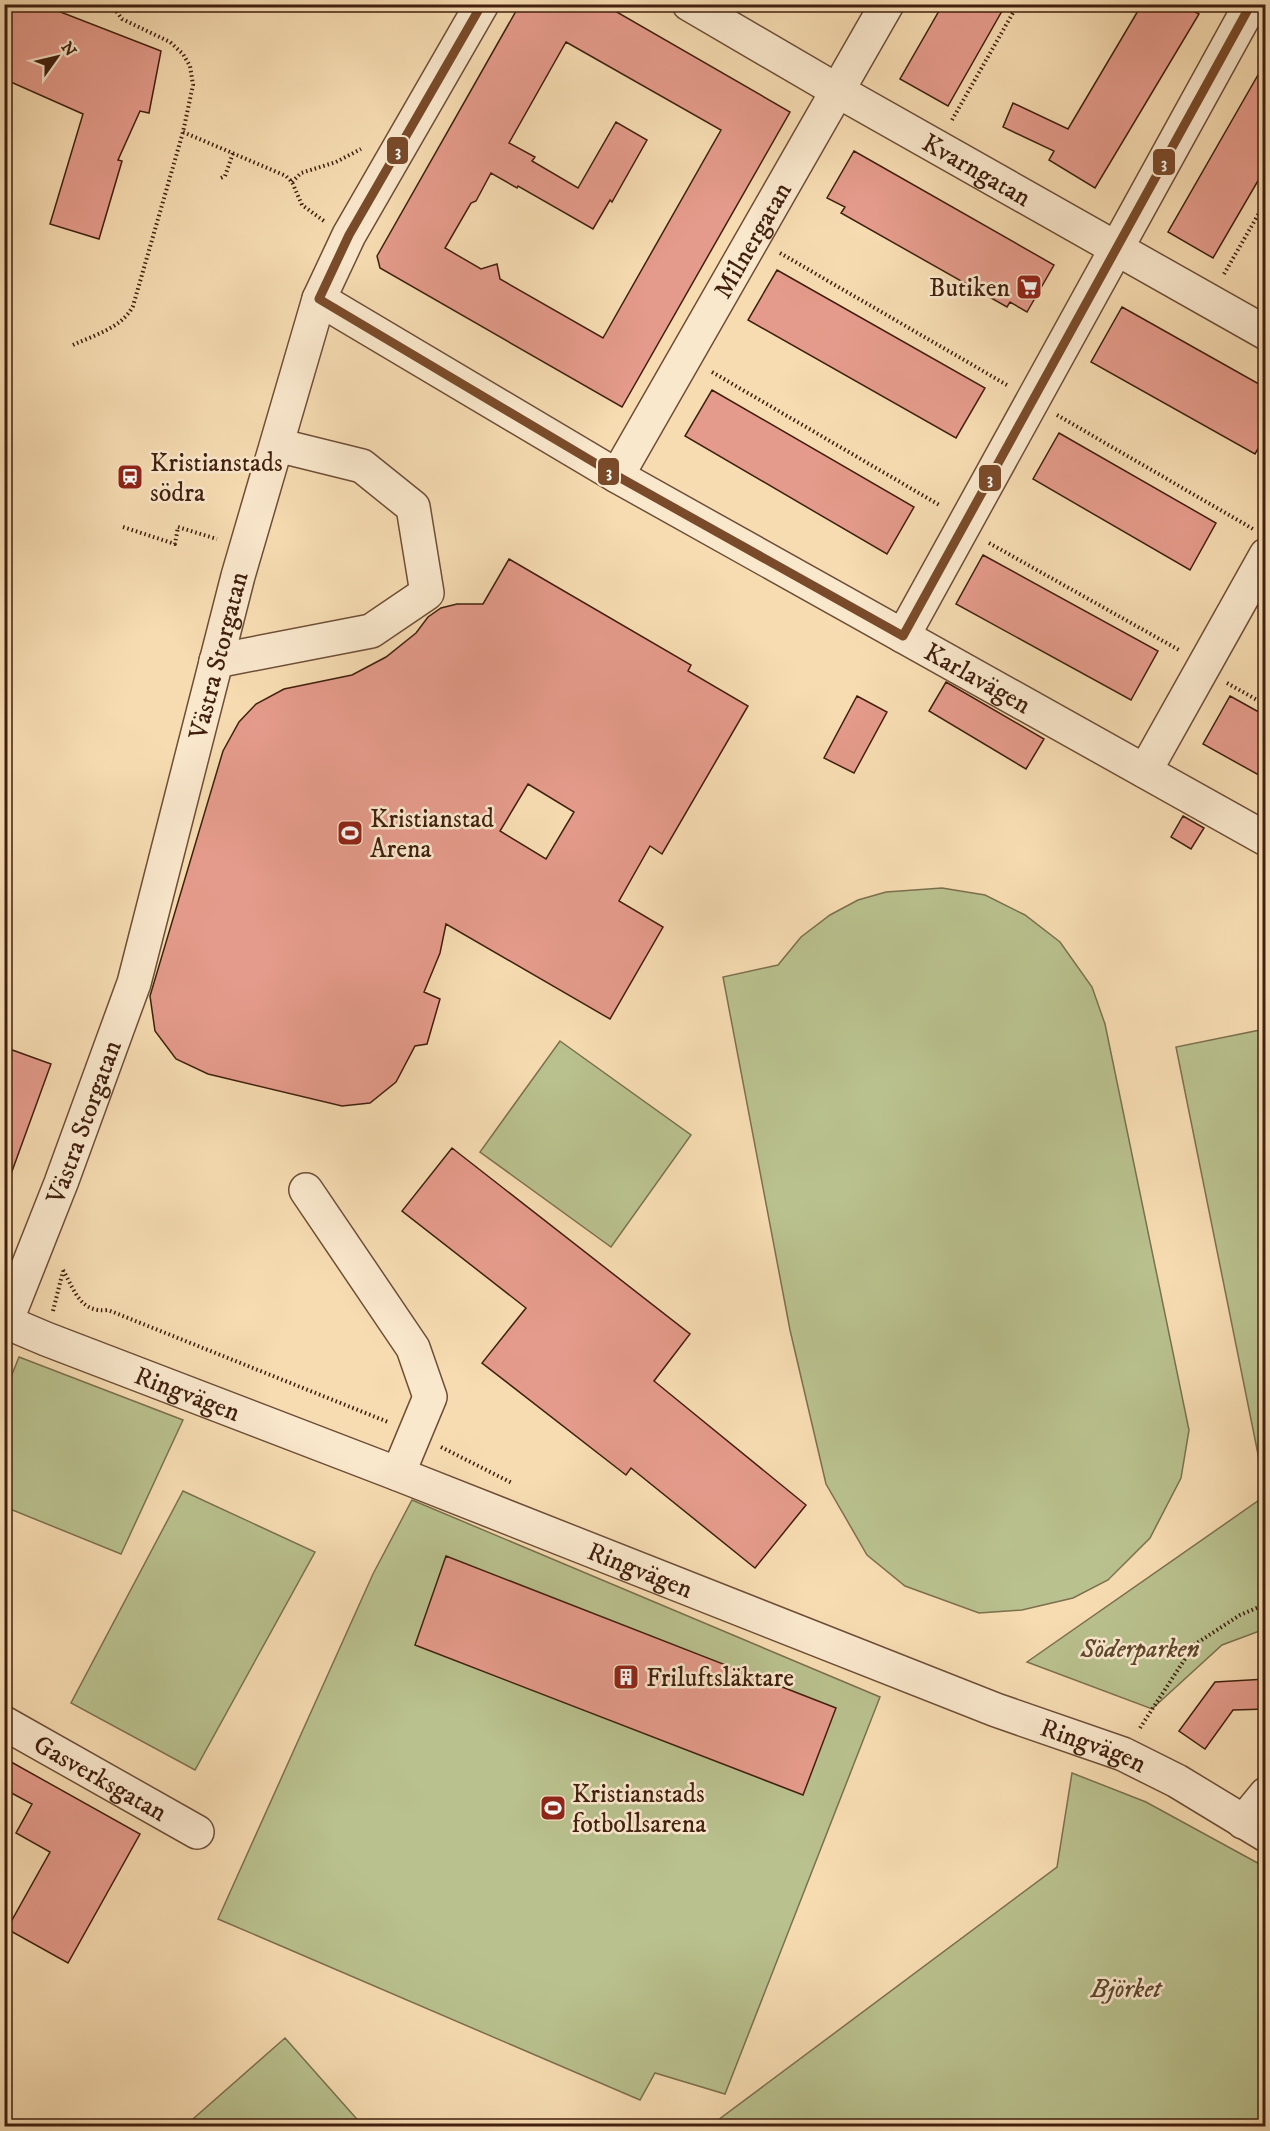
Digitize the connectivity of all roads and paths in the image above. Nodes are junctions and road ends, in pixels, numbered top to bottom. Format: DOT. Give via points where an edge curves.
graph roads {
  1 [pos="111,4"];
  2 [pos="482,4"];
  3 [pos="688,4"];
  4 [pos="887,4"];
  5 [pos="1018,4"];
  6 [pos="1251,4"];
  7 [pos="838,91"];
  8 [pos="183,132"];
  9 [pos="367,147"];
  10 [pos="936,147"];
  11 [pos="233,153"];
  12 [pos="221,178"];
  13 [pos="292,182"];
  14 [pos="1266,201"];
  15 [pos="330,225"];
  16 [pos="1116,248"];
  17 [pos="319,299"];
  18 [pos="1209,301"];
  19 [pos="1266,333"];
  20 [pos="73,345"];
  21 [pos="685,357"];
  22 [pos="277,445"];
  23 [pos="617,476"];
  24 [pos="964,524"];
  25 [pos="123,527"];
  26 [pos="224,542"];
  27 [pos="1266,555"];
  28 [pos="903,636"];
  29 [pos="216,661"];
  30 [pos="1216,674"];
  31 [pos="1266,705"];
  32 [pos="1145,771"];
  33 [pos="1266,839"];
  34 [pos="306,1190"];
  35 [pos="63,1270"];
  36 [pos="5,1325"];
  37 [pos="415,1433"];
  38 [pos="398,1474"];
  39 [pos="517,1486"];
  40 [pos="1266,1604"];
  41 [pos="4,1723"];
  42 [pos="1123,1754"];
  43 [pos="1266,1794"];
  44 [pos="1255,1829"];
  45 [pos="197,1832"];
  1 -- 8 [label="path" via="122,19 170,42 190,66 193,85"];
  2 -- 17 [label="street, Västra Storgatan" via="349,235"];
  3 -- 7 [label="street, Kvarngatan"];
  4 -- 7 [label="street, Milnergatan"];
  5 -- 10 [label="path"];
  6 -- 16 [label="street"];
  7 -- 10 [label="street, Kvarngatan"];
  7 -- 21 [label="street, Milnergatan"];
  8 -- 11 [label="path"];
  8 -- 20 [label="path" via="128,316"];
  9 -- 13 [label="path" via="301,173"];
  10 -- 16 [label="street, Kvarngatan"];
  11 -- 12 [label="path"];
  11 -- 13 [label="path"];
  13 -- 15 [label="path" via="302,205"];
  14 -- 18 [label="path"];
  16 -- 18 [label="street, Kvarngatan"];
  16 -- 24 [label="street"];
  17 -- 22 [label="street, Västra Storgatan"];
  17 -- 23 [label="street, Karlavägen"];
  18 -- 19 [label="street, Kvarngatan"];
  21 -- 23 [label="street, Milnergatan"];
  21 -- 24 [label="path"];
  22 -- 29 [label="street, Västra Storgatan"];
  22 -- 29 [label="street" via="362,466 413,507 427,593 371,631"];
  23 -- 28 [label="street, Karlavägen"];
  24 -- 28 [label="street"];
  24 -- 30 [label="path"];
  25 -- 26 [label="path" via="175,544 178,527"];
  27 -- 30 [label="street"];
  28 -- 32 [label="street, Karlavägen"];
  29 -- 36 [label="street, Västra Storgatan" via="134,983"];
  30 -- 31 [label="path"];
  30 -- 32 [label="street"];
  32 -- 33 [label="street, Karlavägen"];
  34 -- 37 [label="street" via="413,1348 430,1397"];
  35 -- 37 [label="path" via="85,1307 108,1310"];
  36 -- 38 [label="street, Ringvägen"];
  37 -- 38 [label="street"];
  37 -- 39 [label="path"];
  38 -- 42 [label="street, Ringvägen" via="996,1710"];
  40 -- 42 [label="path" via="1194,1645"];
  41 -- 45 [label="street, Gasverksgatan"];
  42 -- 44 [label="street, Ringvägen" via="1177,1781"];
  43 -- 44 [label="street"];
}
